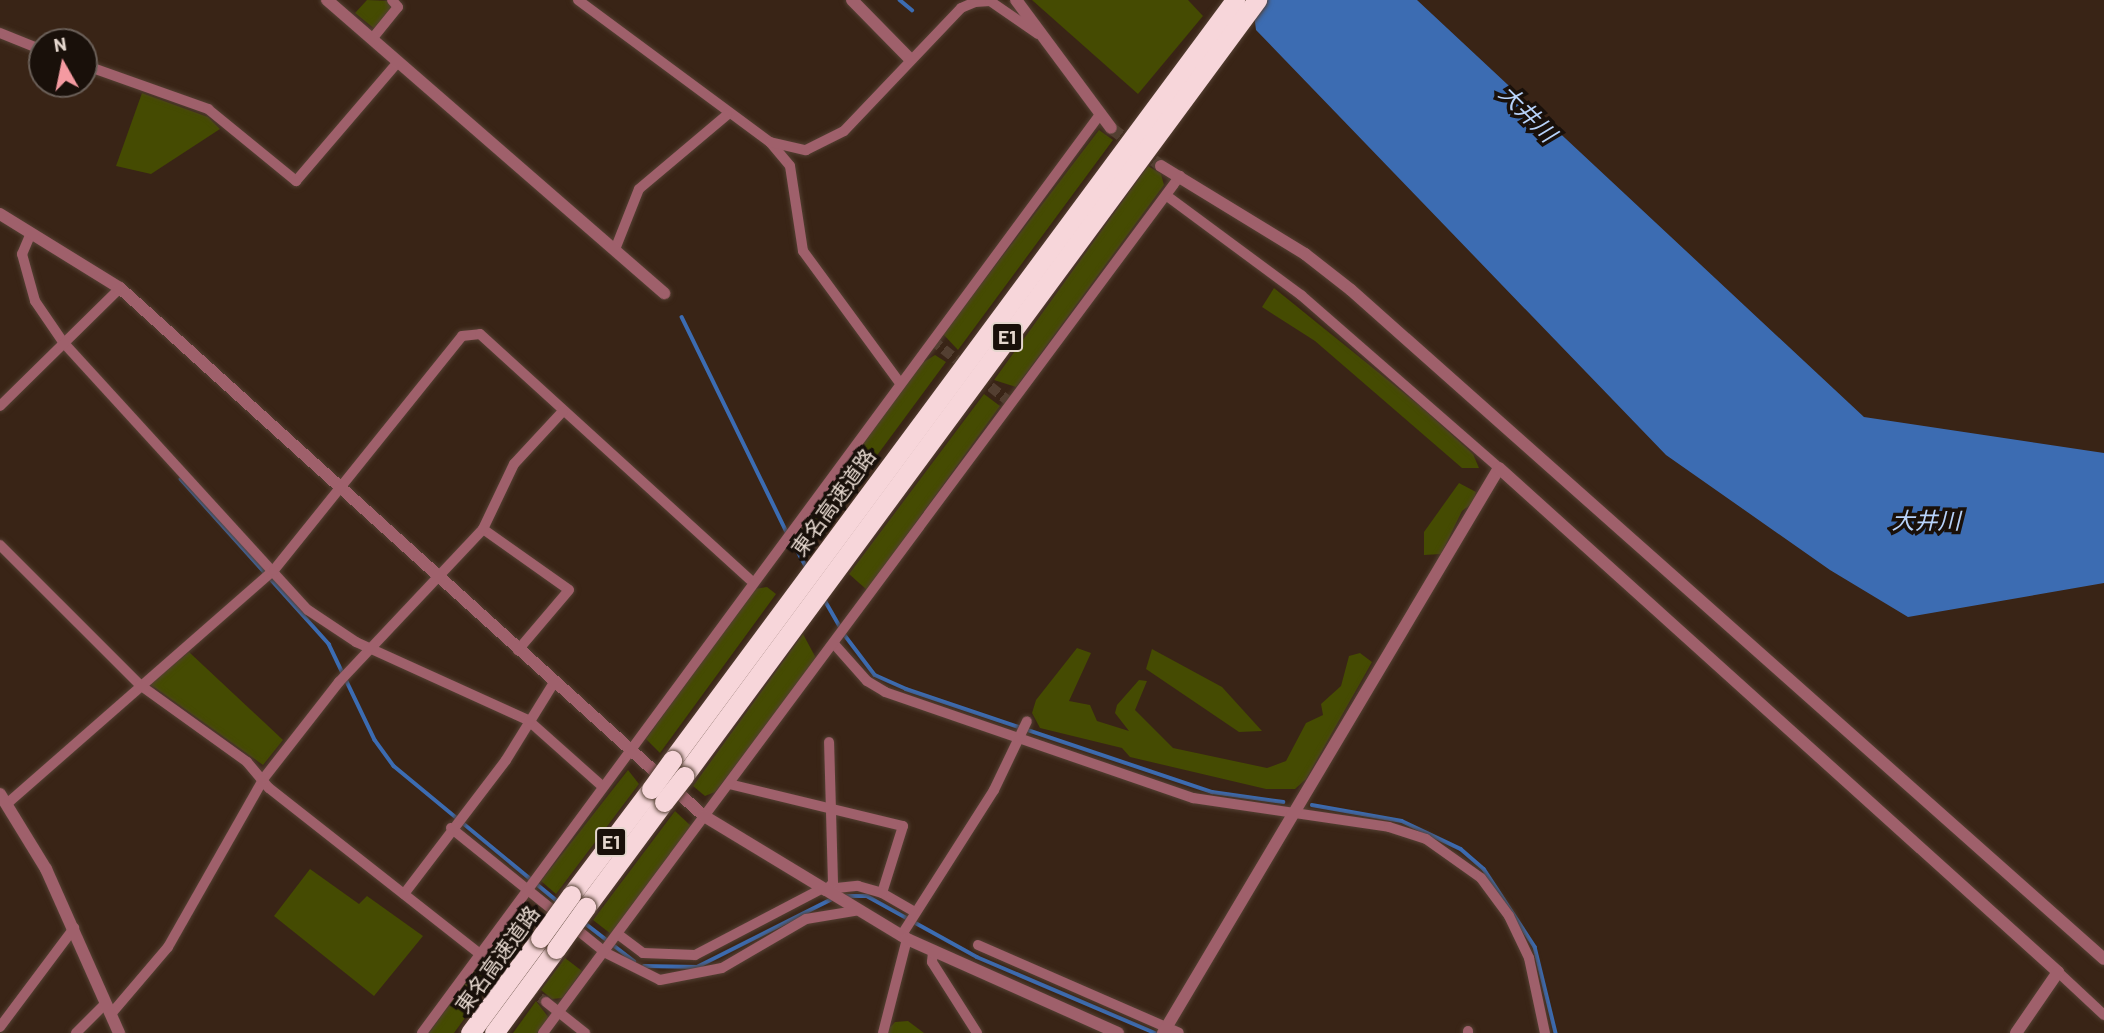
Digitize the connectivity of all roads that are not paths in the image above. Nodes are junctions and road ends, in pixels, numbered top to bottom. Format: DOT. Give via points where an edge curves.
graph roads {
  1 [pos="327,0"];
  2 [pos="392,0"];
  3 [pos="578,0"];
  4 [pos="852,0"];
  5 [pos="1016,0"];
  6 [pos="1235,0"];
  7 [pos="1257,0"];
  8 [pos="0,33"];
  9 [pos="1038,34"];
  10 [pos="372,39"];
  11 [pos="28,44"];
  12 [pos="910,59"];
  13 [pos="398,62"];
  14 [pos="98,70"];
  15 [pos="1168,104"];
  16 [pos="727,115"];
  17 [pos="1098,117"];
  18 [pos="1111,128"];
  19 [pos="770,142"];
  20 [pos="1161,166"];
  21 [pos="1180,176"];
  22 [pos="1167,196"];
  23 [pos="0,215"];
  24 [pos="31,233"];
  25 [pos="616,247"];
  26 [pos="120,288"];
  27 [pos="664,293"];
  28 [pos="63,342"];
  29 [pos="900,383"];
  30 [pos="0,406"];
  31 [pos="564,411"];
  32 [pos="1499,468"];
  33 [pos="339,490"];
  34 [pos="483,529"];
  35 [pos="0,545"];
  36 [pos="273,570"];
  37 [pos="439,580"];
  38 [pos="750,580"];
  39 [pos="837,643"];
  40 [pos="373,650"];
  41 [pos="517,650"];
  42 [pos="555,681"];
  43 [pos="140,685"];
  44 [pos="528,720"];
  45 [pos="1026,723"];
  46 [pos="1020,738"];
  47 [pos="829,742"];
  48 [pos="631,749"];
  49 [pos="678,768"];
  50 [pos="264,778"];
  51 [pos="729,784"];
  52 [pos="602,786"];
  53 [pos="4,798"];
  54 [pos="834,811"];
  55 [pos="1294,813"];
  56 [pos="704,816"];
  57 [pos="451,827"];
  58 [pos="528,889"];
  59 [pos="824,890"];
  60 [pos="882,893"];
  61 [pos="404,894"];
  62 [pos="855,911"];
  63 [pos="914,913"];
  64 [pos="74,928"];
  65 [pos="904,934"];
  66 [pos="617,936"];
  67 [pos="548,944"];
  68 [pos="978,945"];
  69 [pos="607,951"];
  70 [pos="933,952"];
  71 [pos="478,954"];
  72 [pos="2104,958"];
  73 [pos="491,963"];
  74 [pos="2058,972"];
  75 [pos="546,1002"];
  76 [pos="0,1005"];
  77 [pos="108,1008"];
  78 [pos="559,1012"];
  79 [pos="10,1013"];
  80 [pos="2104,1014"];
  81 [pos="0,1027"];
  82 [pos="1165,1029"];
  83 [pos="76,1033"];
  84 [pos="119,1033"];
  85 [pos="422,1033"];
  86 [pos="470,1033"];
  87 [pos="494,1033"];
  88 [pos="543,1033"];
  89 [pos="585,1033"];
  90 [pos="883,1033"];
  91 [pos="977,1033"];
  92 [pos="1118,1033"];
  93 [pos="1179,1033"];
  94 [pos="1545,1033"];
  95 [pos="2016,1033"];
  1 -- 10 [label="street"];
  2 -- 10 [label="street" via="398,6"];
  3 -- 16 [label="street" via="663,59"];
  4 -- 12 [label="street"];
  5 -- 9 [label="street"];
  6 -- 15 [label="highway, 東名高速道路 / E1"];
  7 -- 15 [label="highway, 東名高速道路 / E1"];
  8 -- 11 [label="street"];
  9 -- 12 [label="street" via="990,1 975,2"];
  9 -- 17 [label="street"];
  10 -- 13 [label="street"];
  12 -- 19 [label="street" via="844,131 819,147"];
  13 -- 14 [label="street" via="296,181 208,109"];
  13 -- 25 [label="street"];
  15 -- 49 [label="highway, 東名高速道路 / E1" via="828,547"];
  15 -- 49 [label="highway, 東名高速道路 / E1" via="841,567"];
  16 -- 19 [label="street"];
  16 -- 25 [label="street" via="639,189"];
  17 -- 18 [label="street"];
  17 -- 29 [label="street"];
  19 -- 29 [label="street" via="790,166 803,251"];
  20 -- 21 [label="street"];
  21 -- 22 [label="street"];
  21 -- 72 [label="street" via="1351,290"];
  22 -- 32 [label="street" via="1301,295"];
  22 -- 39 [label="street"];
  23 -- 24 [label="street"];
  24 -- 26 [label="street"];
  24 -- 28 [label="street" via="22,254 31,289"];
  25 -- 27 [label="street"];
  26 -- 28 [label="street"];
  26 -- 33 [label="street"];
  28 -- 30 [label="street"];
  28 -- 36 [label="street"];
  29 -- 38 [label="street"];
  31 -- 33 [label="street" via="480,334 462,335"];
  31 -- 34 [label="street" via="514,464"];
  31 -- 38 [label="street"];
  32 -- 55 [label="street"];
  32 -- 74 [label="street"];
  33 -- 36 [label="street"];
  33 -- 37 [label="street"];
  34 -- 37 [label="street"];
  34 -- 41 [label="street" via="569,590"];
  35 -- 43 [label="street"];
  36 -- 40 [label="street" via="327,626"];
  36 -- 43 [label="street"];
  37 -- 40 [label="street"];
  37 -- 41 [label="street"];
  38 -- 48 [label="street"];
  39 -- 46 [label="street" via="867,681 886,692"];
  39 -- 51 [label="street"];
  40 -- 44 [label="street"];
  40 -- 50 [label="street" via="342,680"];
  41 -- 42 [label="street"];
  42 -- 44 [label="street"];
  42 -- 48 [label="street"];
  43 -- 50 [label="street"];
  43 -- 53 [label="street"];
  44 -- 52 [label="street"];
  44 -- 57 [label="street" via="506,760"];
  45 -- 46 [label="street"];
  46 -- 55 [label="street" via="1193,798"];
  46 -- 63 [label="street"];
  47 -- 54 [label="street"];
  48 -- 52 [label="street"];
  48 -- 56 [label="street"];
  49 -- 67 [label="highway, 東名高速道路 / E1, bridge"];
  50 -- 61 [label="street"];
  50 -- 77 [label="street" via="168,947"];
  51 -- 54 [label="street"];
  51 -- 56 [label="street"];
  52 -- 58 [label="street"];
  53 -- 64 [label="street"];
  54 -- 59 [label="street" via="833,883"];
  54 -- 60 [label="street" via="903,826"];
  55 -- 82 [label="street"];
  55 -- 94 [label="street" via="1426,839 1481,877 1529,958"];
  56 -- 59 [label="street"];
  56 -- 66 [label="street"];
  57 -- 58 [label="street"];
  57 -- 61 [label="street"];
  58 -- 69 [label="street"];
  58 -- 71 [label="street"];
  59 -- 60 [label="street" via="858,886"];
  59 -- 62 [label="street"];
  59 -- 66 [label="street" via="695,955 643,953"];
  60 -- 63 [label="street"];
  61 -- 71 [label="street"];
  62 -- 65 [label="street"];
  62 -- 69 [label="street" via="806,919 722,968 681,979 642,974"];
  63 -- 65 [label="street"];
  64 -- 77 [label="street"];
  64 -- 79 [label="street"];
  65 -- 70 [label="street"];
  65 -- 90 [label="street"];
  66 -- 69 [label="street"];
  67 -- 86 [label="highway, 東名高速道路 / E1"];
  67 -- 87 [label="highway, 東名高速道路 / E1"];
  68 -- 82 [label="street"];
  69 -- 78 [label="street"];
  70 -- 91 [label="street" via="932,962"];
  70 -- 92 [label="street"];
  71 -- 73 [label="street"];
  71 -- 85 [label="street"];
  74 -- 80 [label="street"];
  74 -- 95 [label="street"];
  75 -- 78 [label="street"];
  76 -- 79 [label="street"];
  77 -- 83 [label="street"];
  77 -- 84 [label="street"];
  78 -- 88 [label="street"];
  78 -- 89 [label="street"];
  79 -- 81 [label="street"];
  82 -- 93 [label="street"];
}
